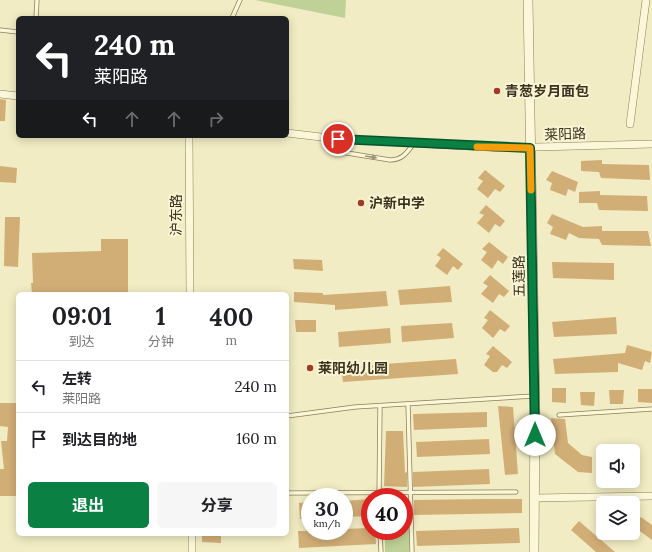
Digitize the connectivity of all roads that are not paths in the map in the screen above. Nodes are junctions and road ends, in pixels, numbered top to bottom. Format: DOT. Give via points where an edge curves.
graph roads {
  1 [pos="37,0"];
  2 [pos="240,0"];
  3 [pos="528,0"];
  4 [pos="646,0"];
  5 [pos="36,16"];
  6 [pos="233,16"];
  7 [pos="0,30"];
  8 [pos="16,32"];
  9 [pos="0,94"];
  10 [pos="16,96"];
  11 [pos="630,124"];
  12 [pos="289,133"];
  13 [pos="189,138"];
  14 [pos="332,138"];
  15 [pos="414,143"];
  16 [pos="652,144"];
  17 [pos="530,148"];
  18 [pos="190,292"];
  19 [pos="534,396"];
  20 [pos="408,404"];
  21 [pos="380,406"];
  22 [pos="652,409"];
  23 [pos="559,415"];
  24 [pos="289,416"];
  25 [pos="379,488"];
  26 [pos="411,488"];
  27 [pos="516,492"];
  28 [pos="289,493"];
  29 [pos="413,493"];
  30 [pos="361,495"];
  31 [pos="652,496"];
  32 [pos="534,498"];
  33 [pos="192,536"];
  34 [pos="380,540"];
  35 [pos="412,540"];
  36 [pos="192,552"];
  37 [pos="381,552"];
  38 [pos="412,552"];
  39 [pos="534,552"];
  1 -- 5 [label="lane"];
  2 -- 6 [label="lane"];
  3 -- 17 [label="street, 五莲路"];
  4 -- 11 [label="street"];
  7 -- 8 [label="lane"];
  9 -- 10 [label="street"];
  12 -- 14 [label="street, 莱阳路"];
  13 -- 18 [label="street, 沪东路"];
  14 -- 15 [label="street, 莱阳路"];
  14 -- 15 [label="lane, one-way" via="341,152 390,160 398,160 406,155"];
  15 -- 17 [label="street, 莱阳路"];
  16 -- 17 [label="street, 莱阳路"];
  17 -- 19 [label="street, 五莲路"];
  19 -- 20 [label="lane"];
  19 -- 32 [label="street, 五莲路"];
  20 -- 21 [label="lane"];
  20 -- 26 [label="lane"];
  21 -- 24 [label="lane"];
  21 -- 25 [label="lane"];
  22 -- 23 [label="lane"];
  27 -- 29 [label="lane"];
  28 -- 30 [label="lane"];
  31 -- 32 [label="street"];
  32 -- 39 [label="street, 五莲路"];
  33 -- 36 [label="street"];
  34 -- 37 [label="lane"];
  35 -- 38 [label="lane"];
}
